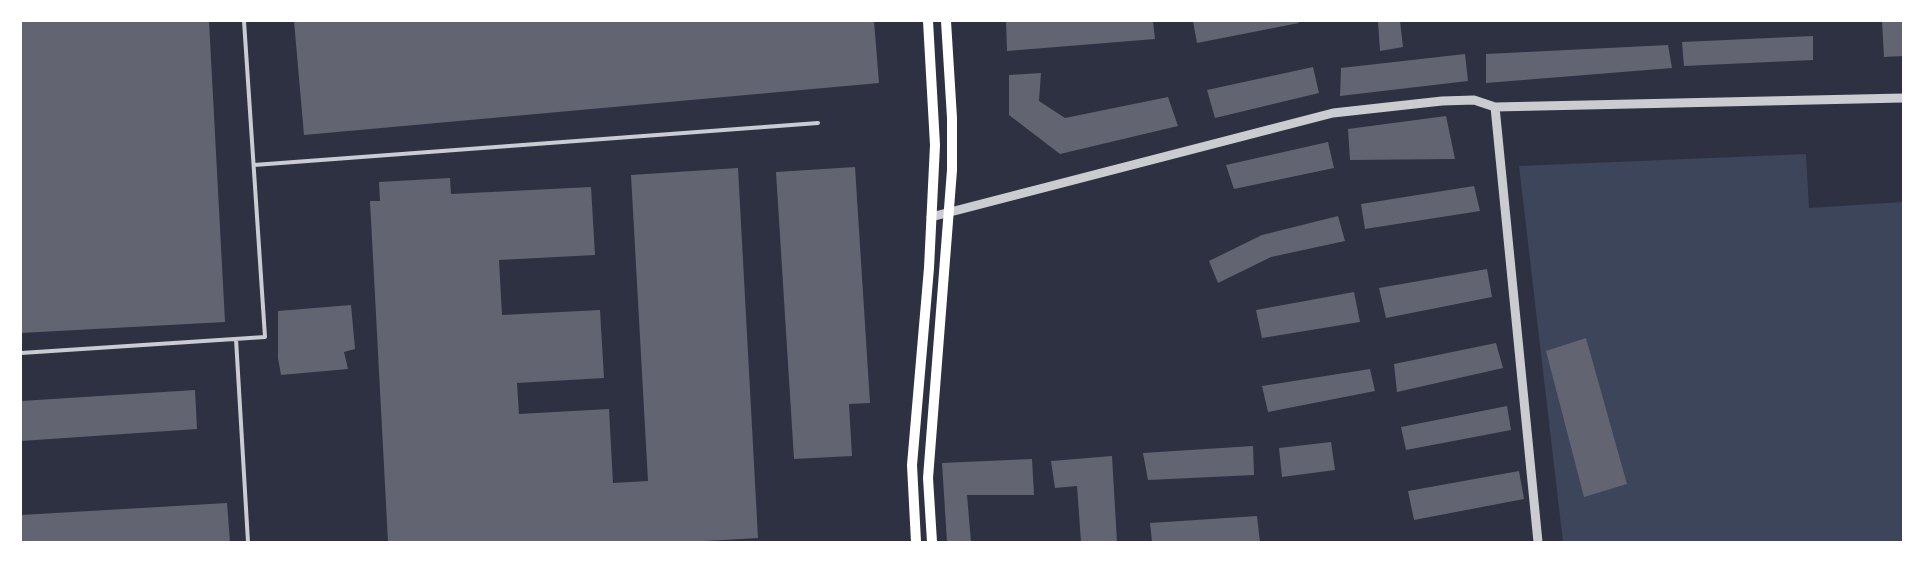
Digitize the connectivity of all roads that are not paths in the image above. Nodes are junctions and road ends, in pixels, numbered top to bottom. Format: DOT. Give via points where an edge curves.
graph roads {
  1 [pos="244,21"];
  2 [pos="928,21"];
  3 [pos="946,21"];
  4 [pos="1903,98"];
  5 [pos="1495,107"];
  6 [pos="818,123"];
  7 [pos="254,165"];
  8 [pos="950,212"];
  9 [pos="931,217"];
  10 [pos="236,339"];
  11 [pos="21,353"];
  12 [pos="248,542"];
  13 [pos="916,542"];
  14 [pos="932,542"];
  15 [pos="1538,542"];
  1 -- 7 [label="lane"];
  2 -- 9 [label="main road" via="934,135"];
  3 -- 8 [label="main road" via="952,118"];
  4 -- 5 [label="street"];
  5 -- 8 [label="street" via="1474,100 1442,101 1333,113"];
  5 -- 15 [label="street"];
  6 -- 7 [label="lane"];
  7 -- 10 [label="lane" via="265,337"];
  8 -- 9 [label="street"];
  8 -- 14 [label="main road" via="928,478"];
  9 -- 13 [label="main road" via="912,465"];
  10 -- 11 [label="lane"];
  10 -- 12 [label="lane"];
}
